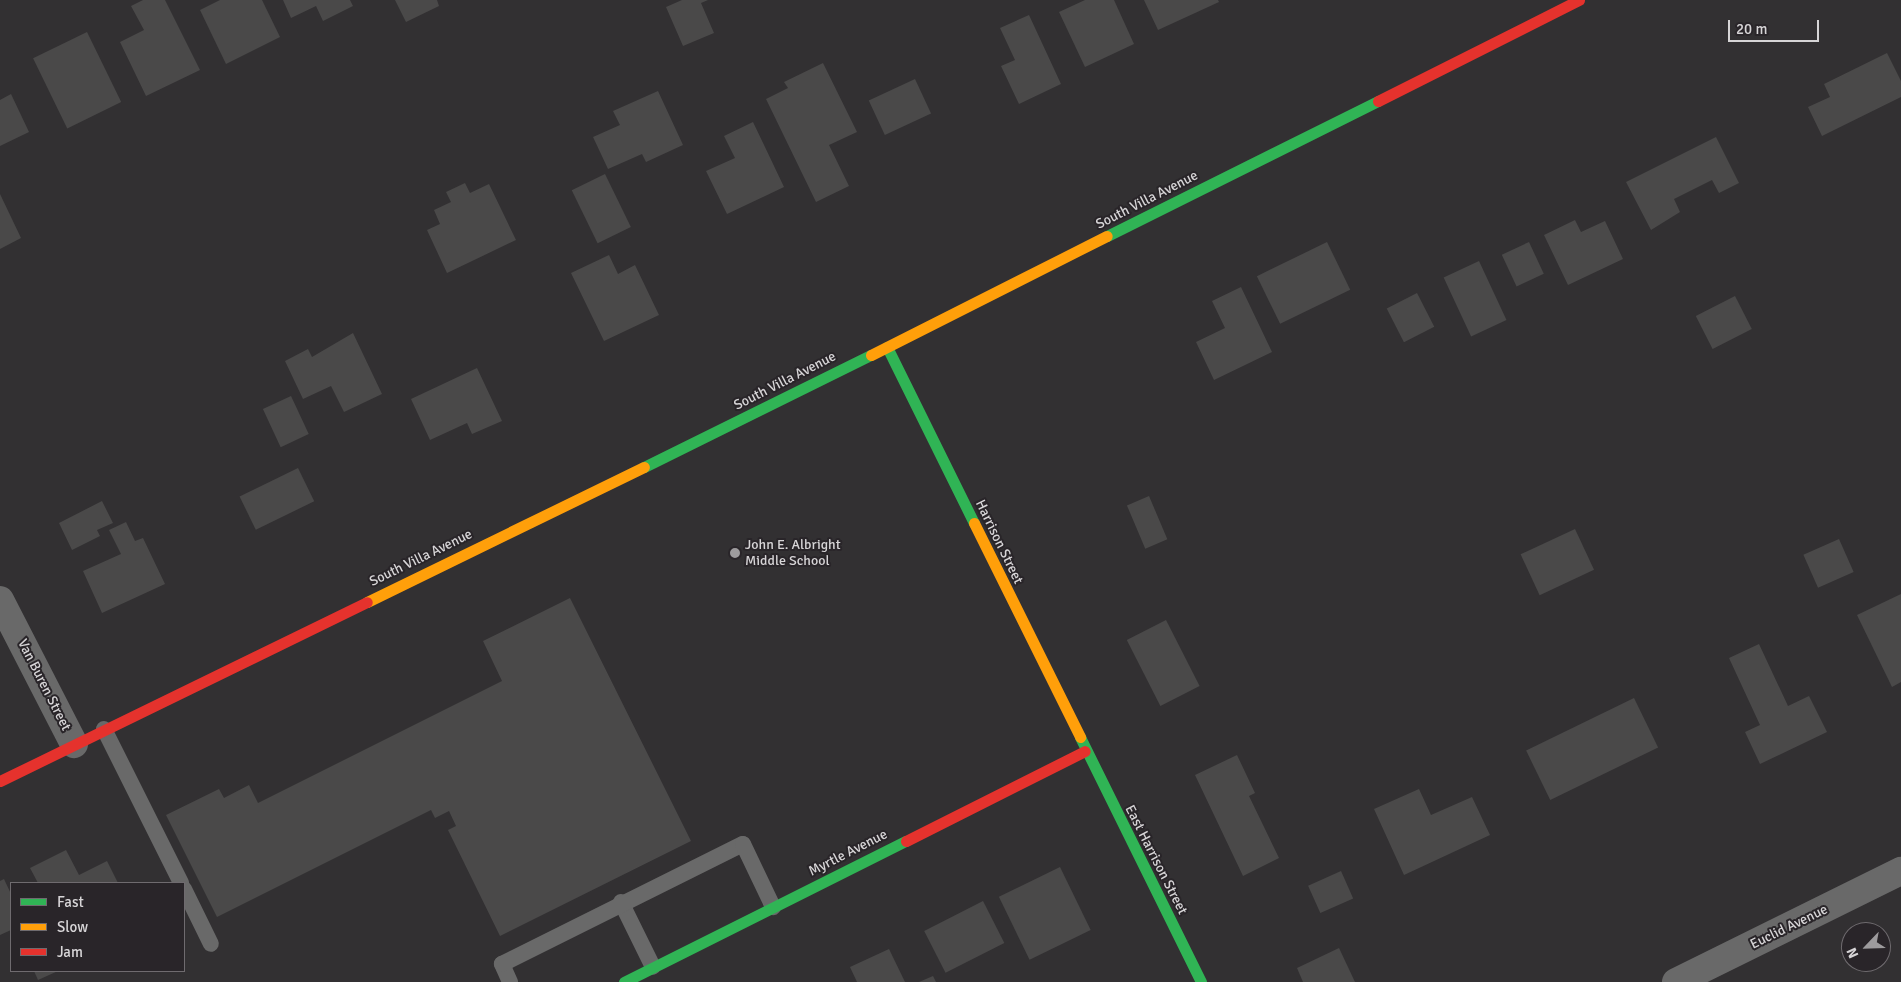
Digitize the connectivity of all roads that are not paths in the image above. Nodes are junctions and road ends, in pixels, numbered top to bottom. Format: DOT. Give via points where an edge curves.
graph roads {
  1 [pos="1579,0"];
  2 [pos="887,346"];
  3 [pos="0,600"];
  4 [pos="104,729"];
  5 [pos="74,744"];
  6 [pos="1085,751"];
  7 [pos="0,781"];
  8 [pos="1901,871"];
  9 [pos="180,882"];
  10 [pos="185,891"];
  11 [pos="621,902"];
  12 [pos="773,907"];
  13 [pos="211,944"];
  14 [pos="653,967"];
  15 [pos="510,982"];
  16 [pos="624,982"];
  17 [pos="1201,982"];
  18 [pos="1676,982"];
  1 -- 2 [label="street, South Villa Avenue"];
  2 -- 4 [label="street, South Villa Avenue"];
  2 -- 6 [label="street, Harrison Street"];
  3 -- 5 [label="street, Van Buren Street"];
  4 -- 5 [label="street, South Villa Avenue"];
  4 -- 9 [label="lane"];
  5 -- 7 [label="street, South Villa Avenue"];
  6 -- 12 [label="street, Myrtle Avenue"];
  6 -- 17 [label="street, East Harrison Street"];
  8 -- 18 [label="street, Euclid Avenue"];
  10 -- 13 [label="lane"];
  11 -- 12 [label="lane" via="743,844"];
  11 -- 14 [label="lane"];
  11 -- 15 [label="lane" via="502,964"];
  12 -- 14 [label="street, Myrtle Avenue"];
  14 -- 16 [label="street, Myrtle Avenue"];
}
